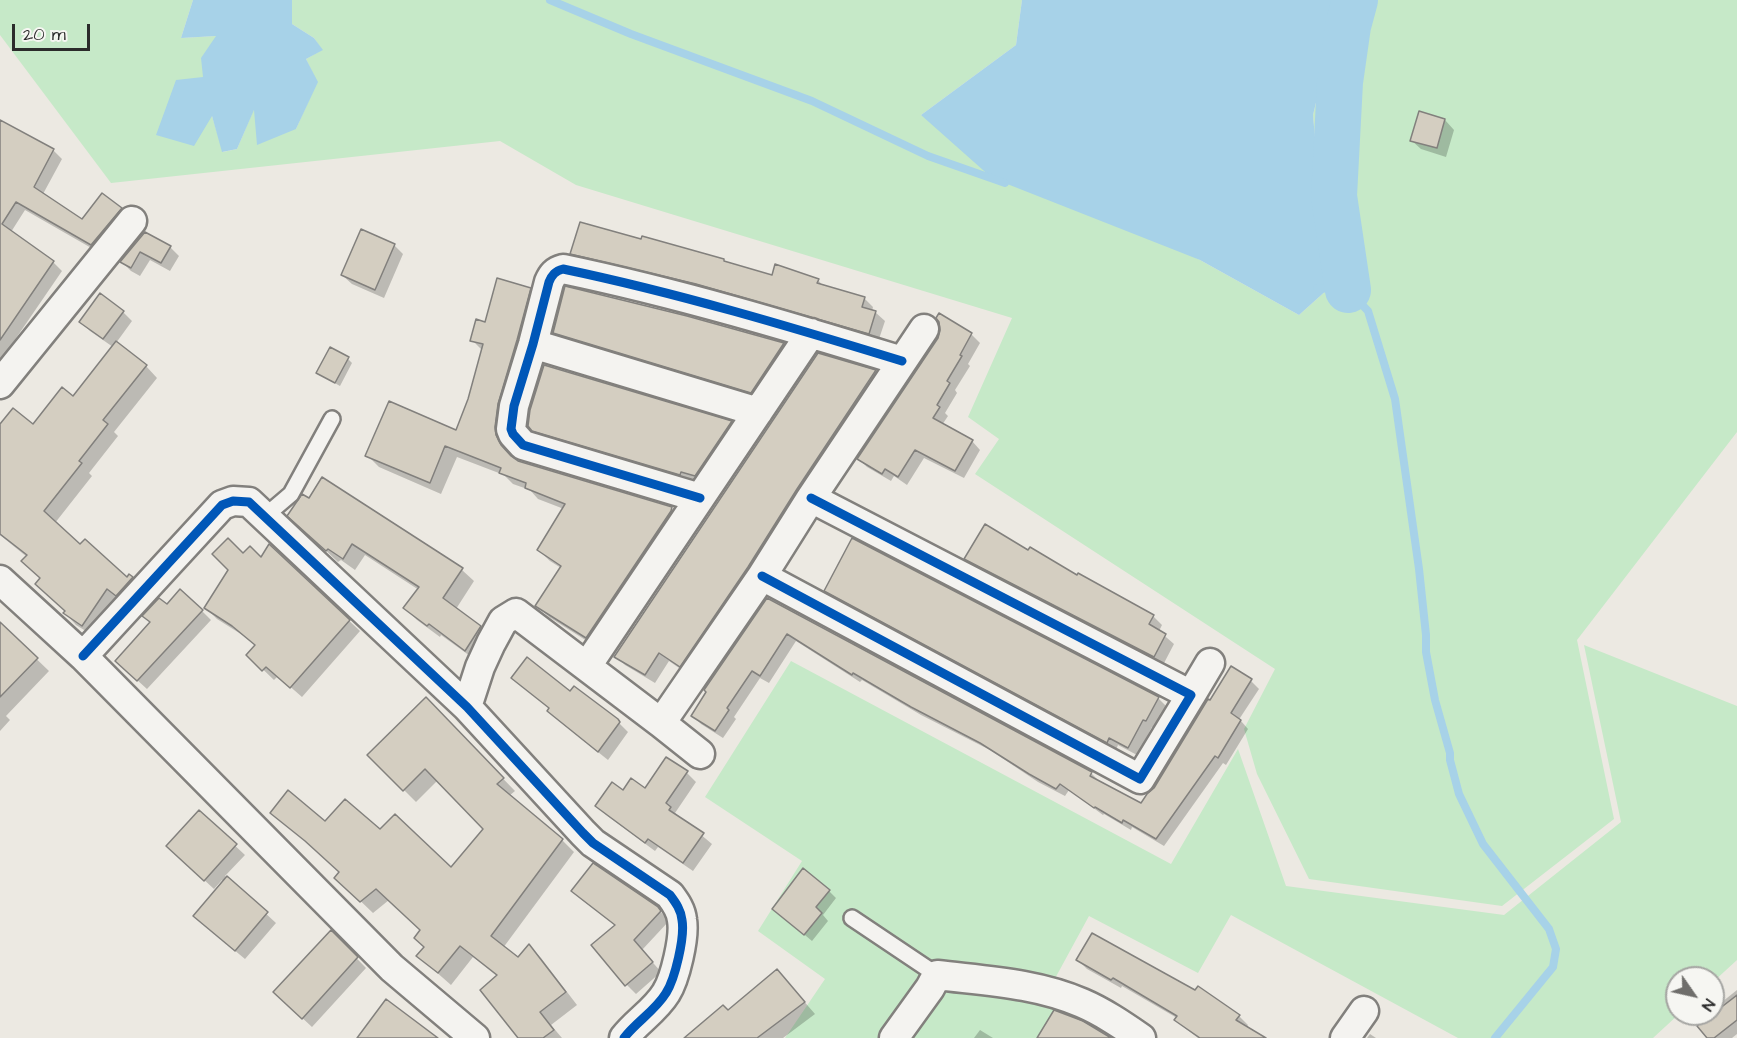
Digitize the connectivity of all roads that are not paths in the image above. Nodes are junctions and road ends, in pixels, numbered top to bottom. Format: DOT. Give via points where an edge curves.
graph roads {
  1 [pos="132,220"];
  2 [pos="924,329"];
  3 [pos="811,333"];
  4 [pos="533,344"];
  5 [pos="902,361"];
  6 [pos="0,384"];
  7 [pos="758,412"];
  8 [pos="332,419"];
  9 [pos="700,498"];
  10 [pos="811,498"];
  11 [pos="264,517"];
  12 [pos="762,576"];
  13 [pos="0,580"];
  14 [pos="83,656"];
  15 [pos="1210,663"];
  16 [pos="587,666"];
  17 [pos="1191,695"];
  18 [pos="467,707"];
  19 [pos="661,723"];
  20 [pos="700,754"];
  21 [pos="852,918"];
  22 [pos="937,975"];
  23 [pos="1364,1011"];
  24 [pos="475,1038"];
  25 [pos="624,1038"];
  26 [pos="894,1038"];
  27 [pos="1141,1038"];
  28 [pos="1345,1038"];
  1 -- 6 [label="street"];
  2 -- 5 [label="street"];
  3 -- 4 [label="street" via="614,279 563,269 552,275 549,282"];
  3 -- 5 [label="street"];
  3 -- 7 [label="street"];
  4 -- 7 [label="street"];
  4 -- 9 [label="street" via="511,429 523,445"];
  5 -- 10 [label="street"];
  7 -- 9 [label="street"];
  8 -- 11 [label="lane" via="291,494"];
  9 -- 16 [label="street"];
  10 -- 12 [label="street"];
  10 -- 17 [label="street"];
  11 -- 14 [label="street" via="249,502 222,505"];
  11 -- 18 [label="street"];
  12 -- 17 [label="street" via="1134,787"];
  12 -- 19 [label="street"];
  13 -- 14 [label="street"];
  14 -- 24 [label="street" via="392,968"];
  15 -- 17 [label="street"];
  16 -- 18 [label="street" via="515,614 503,621 491,643"];
  16 -- 19 [label="street"];
  18 -- 25 [label="street" via="593,843 676,903 683,921 681,949 667,992"];
  19 -- 20 [label="street"];
  21 -- 22 [label="lane"];
  22 -- 26 [label="street"];
  22 -- 27 [label="street" via="1058,993 1101,1012"];
  23 -- 28 [label="street"];
}
